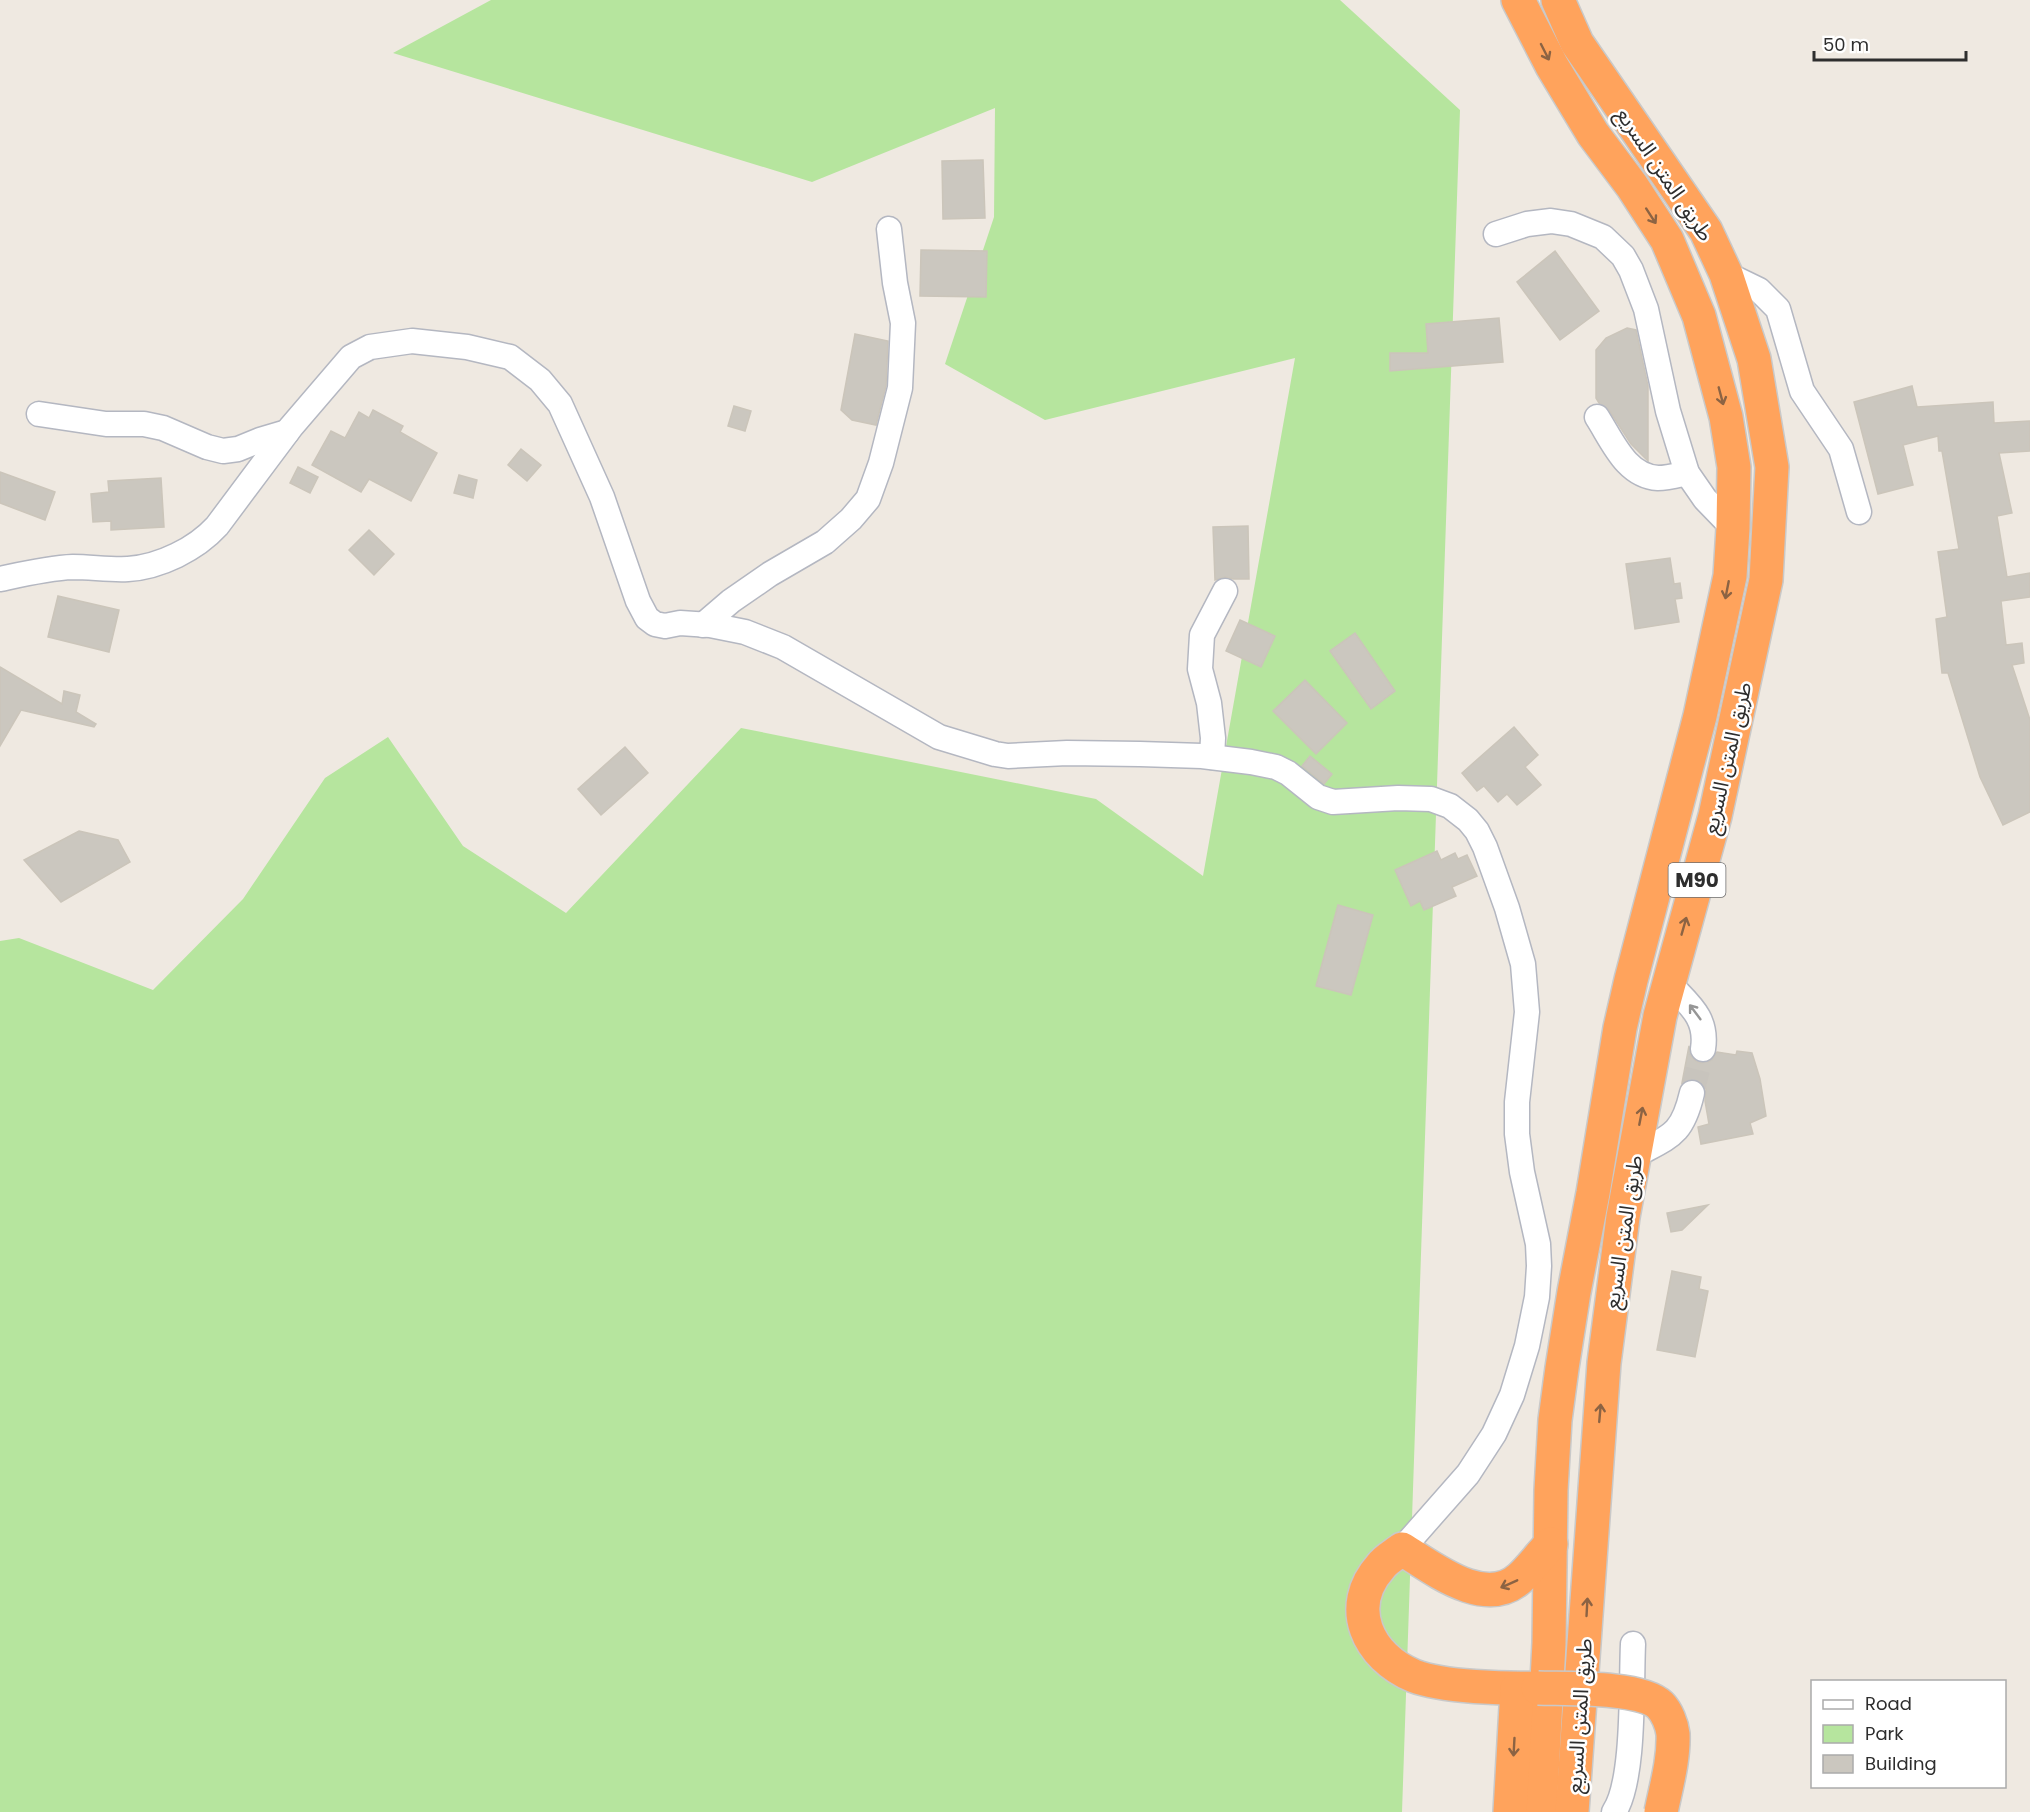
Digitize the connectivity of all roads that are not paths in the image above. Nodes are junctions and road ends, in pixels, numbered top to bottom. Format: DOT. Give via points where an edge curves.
graph roads {
  1 [pos="1518,0"];
  2 [pos="1558,0"];
  3 [pos="889,229"];
  4 [pos="1496,234"];
  5 [pos="1726,274"];
  6 [pos="39,414"];
  7 [pos="1597,417"];
  8 [pos="287,432"];
  9 [pos="1687,473"];
  10 [pos="1859,512"];
  11 [pos="1733,528"];
  12 [pos="0,579"];
  13 [pos="1226,591"];
  14 [pos="703,625"];
  15 [pos="1212,757"];
  16 [pos="1669,983"];
  17 [pos="1703,1049"];
  18 [pos="1692,1093"];
  19 [pos="1634,1156"];
  20 [pos="1551,1544"];
  21 [pos="1402,1549"];
  22 [pos="1633,1644"];
  23 [pos="1528,1688"];
  24 [pos="1566,1811"];
  25 [pos="1510,1812"];
  26 [pos="1614,1812"];
  27 [pos="1661,1812"];
  1 -- 11 [label="highway, طريق المتن السريع / M90, one-way" via="1593,134 1666,240 1699,316 1726,417 1734,467"];
  2 -- 5 [label="highway, طريق المتن السريع / M90" via="1577,43 1706,231"];
  3 -- 14 [label="street" via="903,323 900,388 868,499 825,542 770,574"];
  4 -- 9 [label="street" via="1527,224 1570,224 1602,237 1623,256 1646,309 1668,411"];
  5 -- 10 [label="street" via="1759,290 1778,309 1802,391 1841,449"];
  16 -- 5 [label="highway, طريق المتن السريع / M90, one-way" via="1715,816 1766,580 1772,467 1754,359"];
  6 -- 8 [label="street" via="154,426 223,451"];
  7 -- 9 [label="street" via="1632,470 1660,478"];
  8 -- 12 [label="street" via="217,526 189,550 129,569 73,567"];
  8 -- 14 [label="street" via="351,357 370,347 412,341 510,357 540,380 560,404 602,497 647,618 666,626"];
  9 -- 11 [label="street" via="1704,500"];
  11 -- 20 [label="highway, طريق المتن السريع / M90, one-way" via="1730,576 1700,716 1620,1028 1561,1378"];
  13 -- 15 [label="street" via="1202,635 1200,669 1209,702"];
  14 -- 15 [label="street" via="745,632 783,647 939,736 995,754"];
  15 -- 21 [label="street" via="1276,767 1318,797 1333,802 1431,799 1450,806 1468,819 1485,847 1523,964 1527,1012 1517,1134 1539,1266 1527,1346 1512,1395 1494,1434 1468,1474"];
  17 -- 16 [label="street, one-way" via="1701,1019"];
  19 -- 16 [label="highway, طريق المتن السريع / M90, one-way"];
  18 -- 19 [label="street" via="1686,1118 1679,1128"];
  24 -- 19 [label="highway, طريق المتن السريع / M90, one-way" via="1604,1363"];
  20 -- 21 [label="highway, one-way" via="1518,1580 1495,1590 1454,1581"];
  20 -- 24 [label="highway, طريق المتن السريع / M90" via="1549,1643"];
  21 -- 23 [label="highway" via="1381,1566 1363,1599 1361,1615 1380,1654 1416,1677 1444,1683"];
  22 -- 26 [label="street" via="1628,1762 1625,1785"];
  23 -- 25 [label="highway, one-way"];
  23 -- 27 [label="highway, bridge" via="1615,1691 1642,1695 1659,1704 1673,1733"];
}
